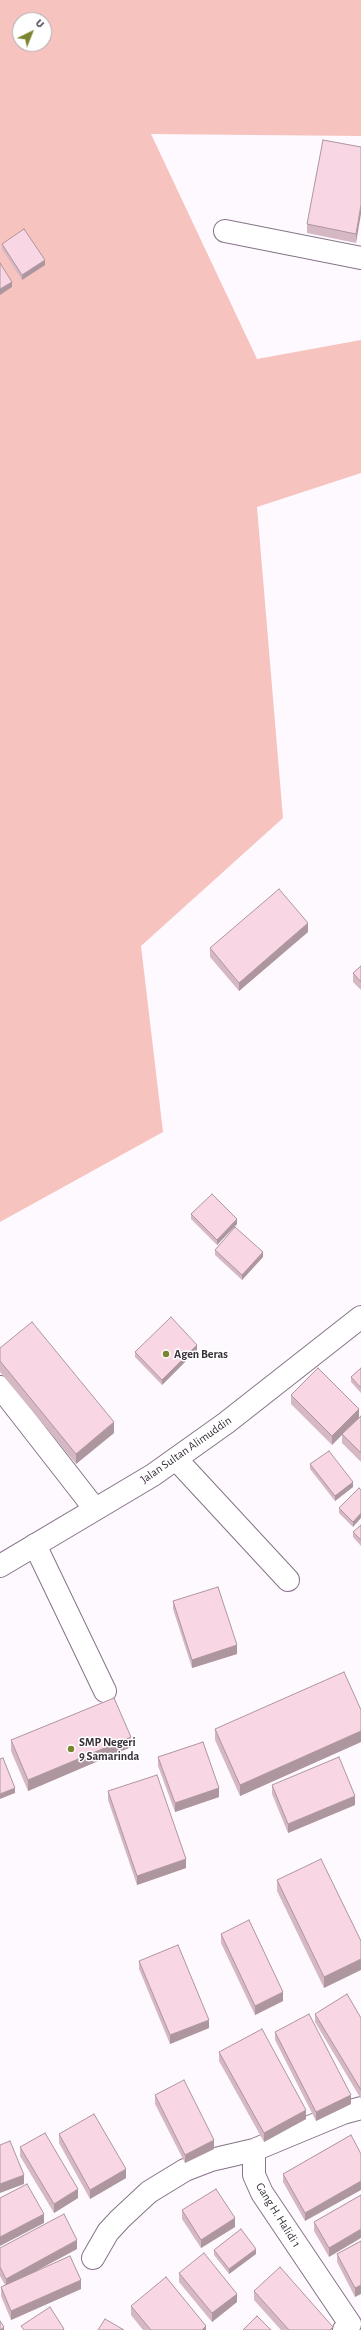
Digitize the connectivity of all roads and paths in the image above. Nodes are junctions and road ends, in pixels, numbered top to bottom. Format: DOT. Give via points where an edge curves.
graph roads {
  1 [pos="225,231"];
  2 [pos="361,258"];
  3 [pos="361,1317"];
  4 [pos="0,1387"];
  5 [pos="176,1459"];
  6 [pos="95,1509"];
  7 [pos="35,1545"];
  8 [pos="0,1566"];
  9 [pos="288,1580"];
  10 [pos="105,1691"];
  11 [pos="361,2108"];
  12 [pos="254,2150"];
  13 [pos="93,2258"];
  14 [pos="349,2328"];
  1 -- 2 [label="street"];
  3 -- 5 [label="street, Jalan Sultan Alimuddin"];
  4 -- 6 [label="street"];
  5 -- 6 [label="street, Jalan Sultan Alimuddin"];
  5 -- 9 [label="street"];
  6 -- 7 [label="street, Jalan Sultan Alimuddin"];
  7 -- 8 [label="street, Jalan Sultan Alimuddin"];
  7 -- 10 [label="street"];
  11 -- 12 [label="street"];
  12 -- 13 [label="street" via="211,2160 185,2170 149,2192 116,2223"];
  12 -- 14 [label="street, Gang H. Halidi 1" via="254,2175 262,2193"];
}
